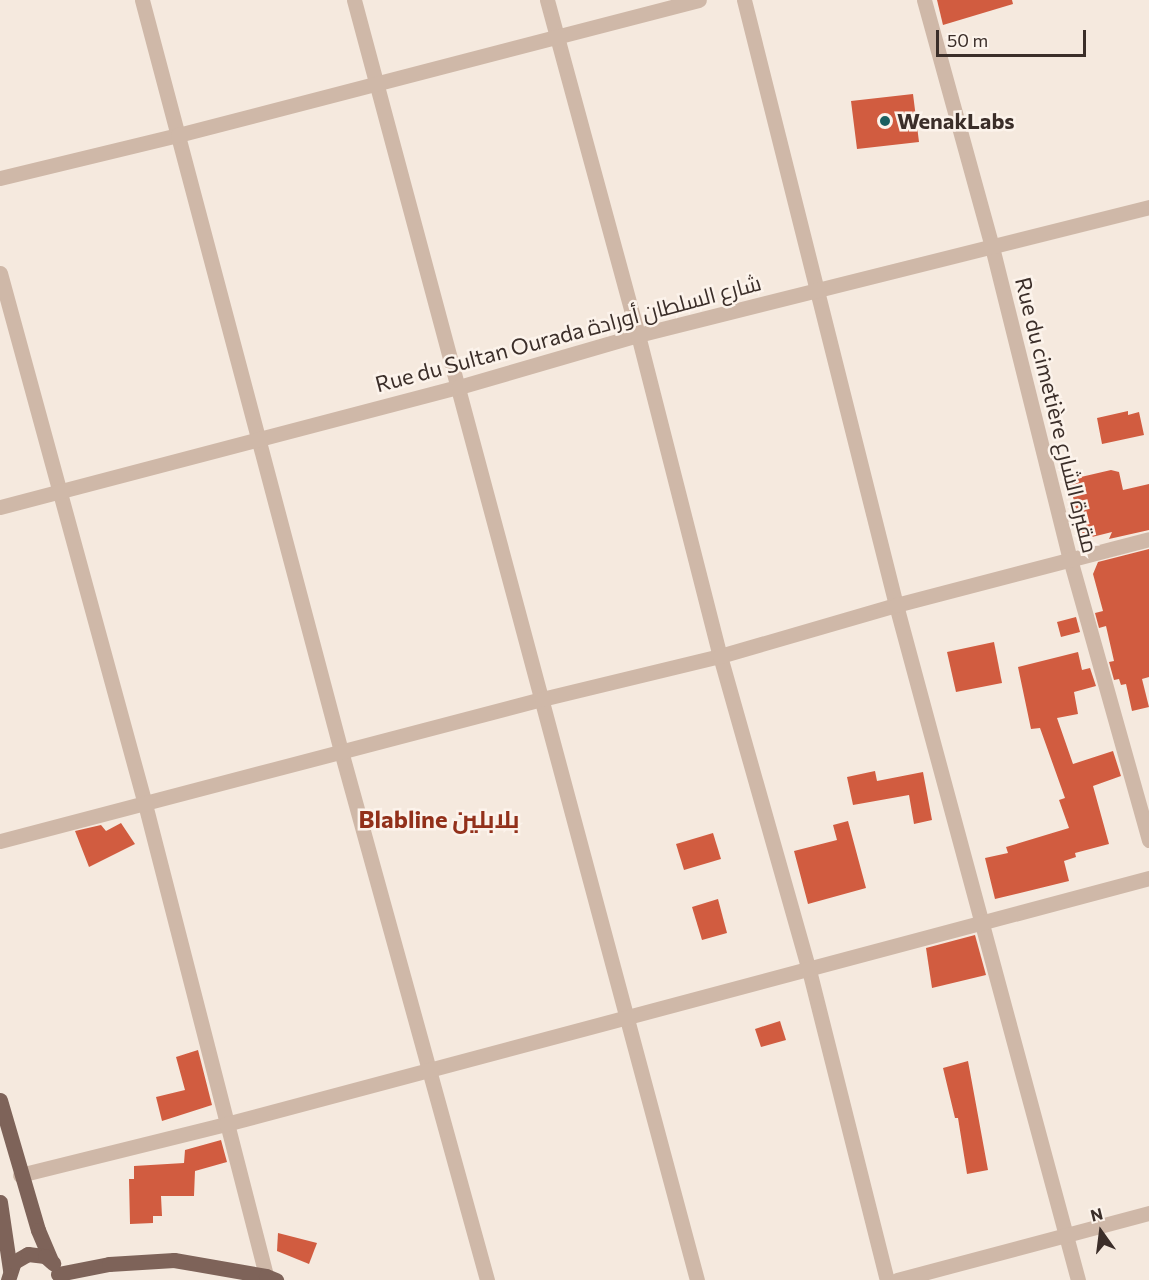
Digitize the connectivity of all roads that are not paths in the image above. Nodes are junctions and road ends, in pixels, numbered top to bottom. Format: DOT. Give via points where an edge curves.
graph roads {
  1 [pos="142,0"];
  2 [pos="354,0"];
  3 [pos="547,0"];
  4 [pos="699,0"];
  5 [pos="744,0"];
  6 [pos="924,0"];
  7 [pos="556,37"];
  8 [pos="376,83"];
  9 [pos="178,135"];
  10 [pos="0,178"];
  11 [pos="1149,207"];
  12 [pos="992,247"];
  13 [pos="0,273"];
  14 [pos="818,289"];
  15 [pos="638,335"];
  16 [pos="459,387"];
  17 [pos="260,438"];
  18 [pos="59,491"];
  19 [pos="0,507"];
  20 [pos="1149,539"];
  21 [pos="1070,559"];
  22 [pos="896,605"];
  23 [pos="720,656"];
  24 [pos="542,699"];
  25 [pos="341,752"];
  26 [pos="145,804"];
  27 [pos="1149,840"];
  28 [pos="0,841"];
  29 [pos="1149,878"];
  30 [pos="981,924"];
  31 [pos="809,970"];
  32 [pos="626,1017"];
  33 [pos="430,1069"];
  34 [pos="0,1100"];
  35 [pos="226,1124"];
  36 [pos="20,1175"];
  37 [pos="0,1202"];
  38 [pos="1149,1213"];
  39 [pos="1067,1235"];
  40 [pos="56,1272"];
  41 [pos="9,1275"];
  42 [pos="271,1278"];
  43 [pos="487,1280"];
  44 [pos="697,1280"];
  45 [pos="887,1280"];
  46 [pos="897,1280"];
  47 [pos="1078,1280"];
  1 -- 9 [label="street"];
  2 -- 8 [label="street"];
  3 -- 7 [label="street"];
  4 -- 7 [label="street"];
  5 -- 14 [label="street"];
  6 -- 12 [label="street, Rue du cimetière مقبرة الشارع"];
  7 -- 8 [label="street"];
  7 -- 15 [label="street"];
  8 -- 9 [label="street"];
  8 -- 16 [label="street"];
  9 -- 10 [label="street"];
  9 -- 17 [label="street"];
  11 -- 12 [label="street, Rue du Sultan Ourada شارع السلطان أورادة"];
  12 -- 14 [label="street, Rue du Sultan Ourada شارع السلطان أورادة"];
  12 -- 21 [label="street, Rue du cimetière مقبرة الشارع"];
  13 -- 18 [label="street"];
  14 -- 15 [label="street, Rue du Sultan Ourada شارع السلطان أورادة"];
  14 -- 22 [label="street"];
  15 -- 16 [label="street, Rue du Sultan Ourada شارع السلطان أورادة"];
  15 -- 23 [label="street"];
  16 -- 17 [label="street, Rue du Sultan Ourada شارع السلطان أورادة"];
  16 -- 24 [label="street"];
  17 -- 18 [label="street, Rue du Sultan Ourada شارع السلطان أورادة"];
  17 -- 25 [label="street"];
  18 -- 19 [label="street, Rue du Sultan Ourada شارع السلطان أورادة"];
  18 -- 26 [label="street"];
  20 -- 21 [label="street"];
  21 -- 22 [label="street"];
  21 -- 27 [label="street, Rue du cimetière مقبرة الشارع"];
  22 -- 23 [label="street"];
  22 -- 30 [label="street"];
  23 -- 24 [label="street"];
  23 -- 31 [label="street"];
  24 -- 25 [label="street"];
  24 -- 32 [label="street"];
  25 -- 26 [label="street"];
  25 -- 33 [label="street"];
  26 -- 28 [label="street"];
  26 -- 35 [label="street"];
  29 -- 30 [label="street"];
  30 -- 31 [label="street"];
  30 -- 39 [label="street"];
  31 -- 32 [label="street"];
  31 -- 45 [label="street"];
  32 -- 33 [label="street"];
  32 -- 44 [label="street"];
  33 -- 35 [label="street"];
  33 -- 43 [label="street"];
  34 -- 36 [label="main road"];
  35 -- 36 [label="street"];
  35 -- 42 [label="street"];
  36 -- 40 [label="main road"];
  37 -- 41 [label="main road"];
  38 -- 39 [label="street"];
  39 -- 46 [label="street"];
  39 -- 47 [label="street"];
  40 -- 41 [label="main road" via="45,1256 28,1254 14,1262"];
  40 -- 42 [label="main road" via="174,1260"];
}
